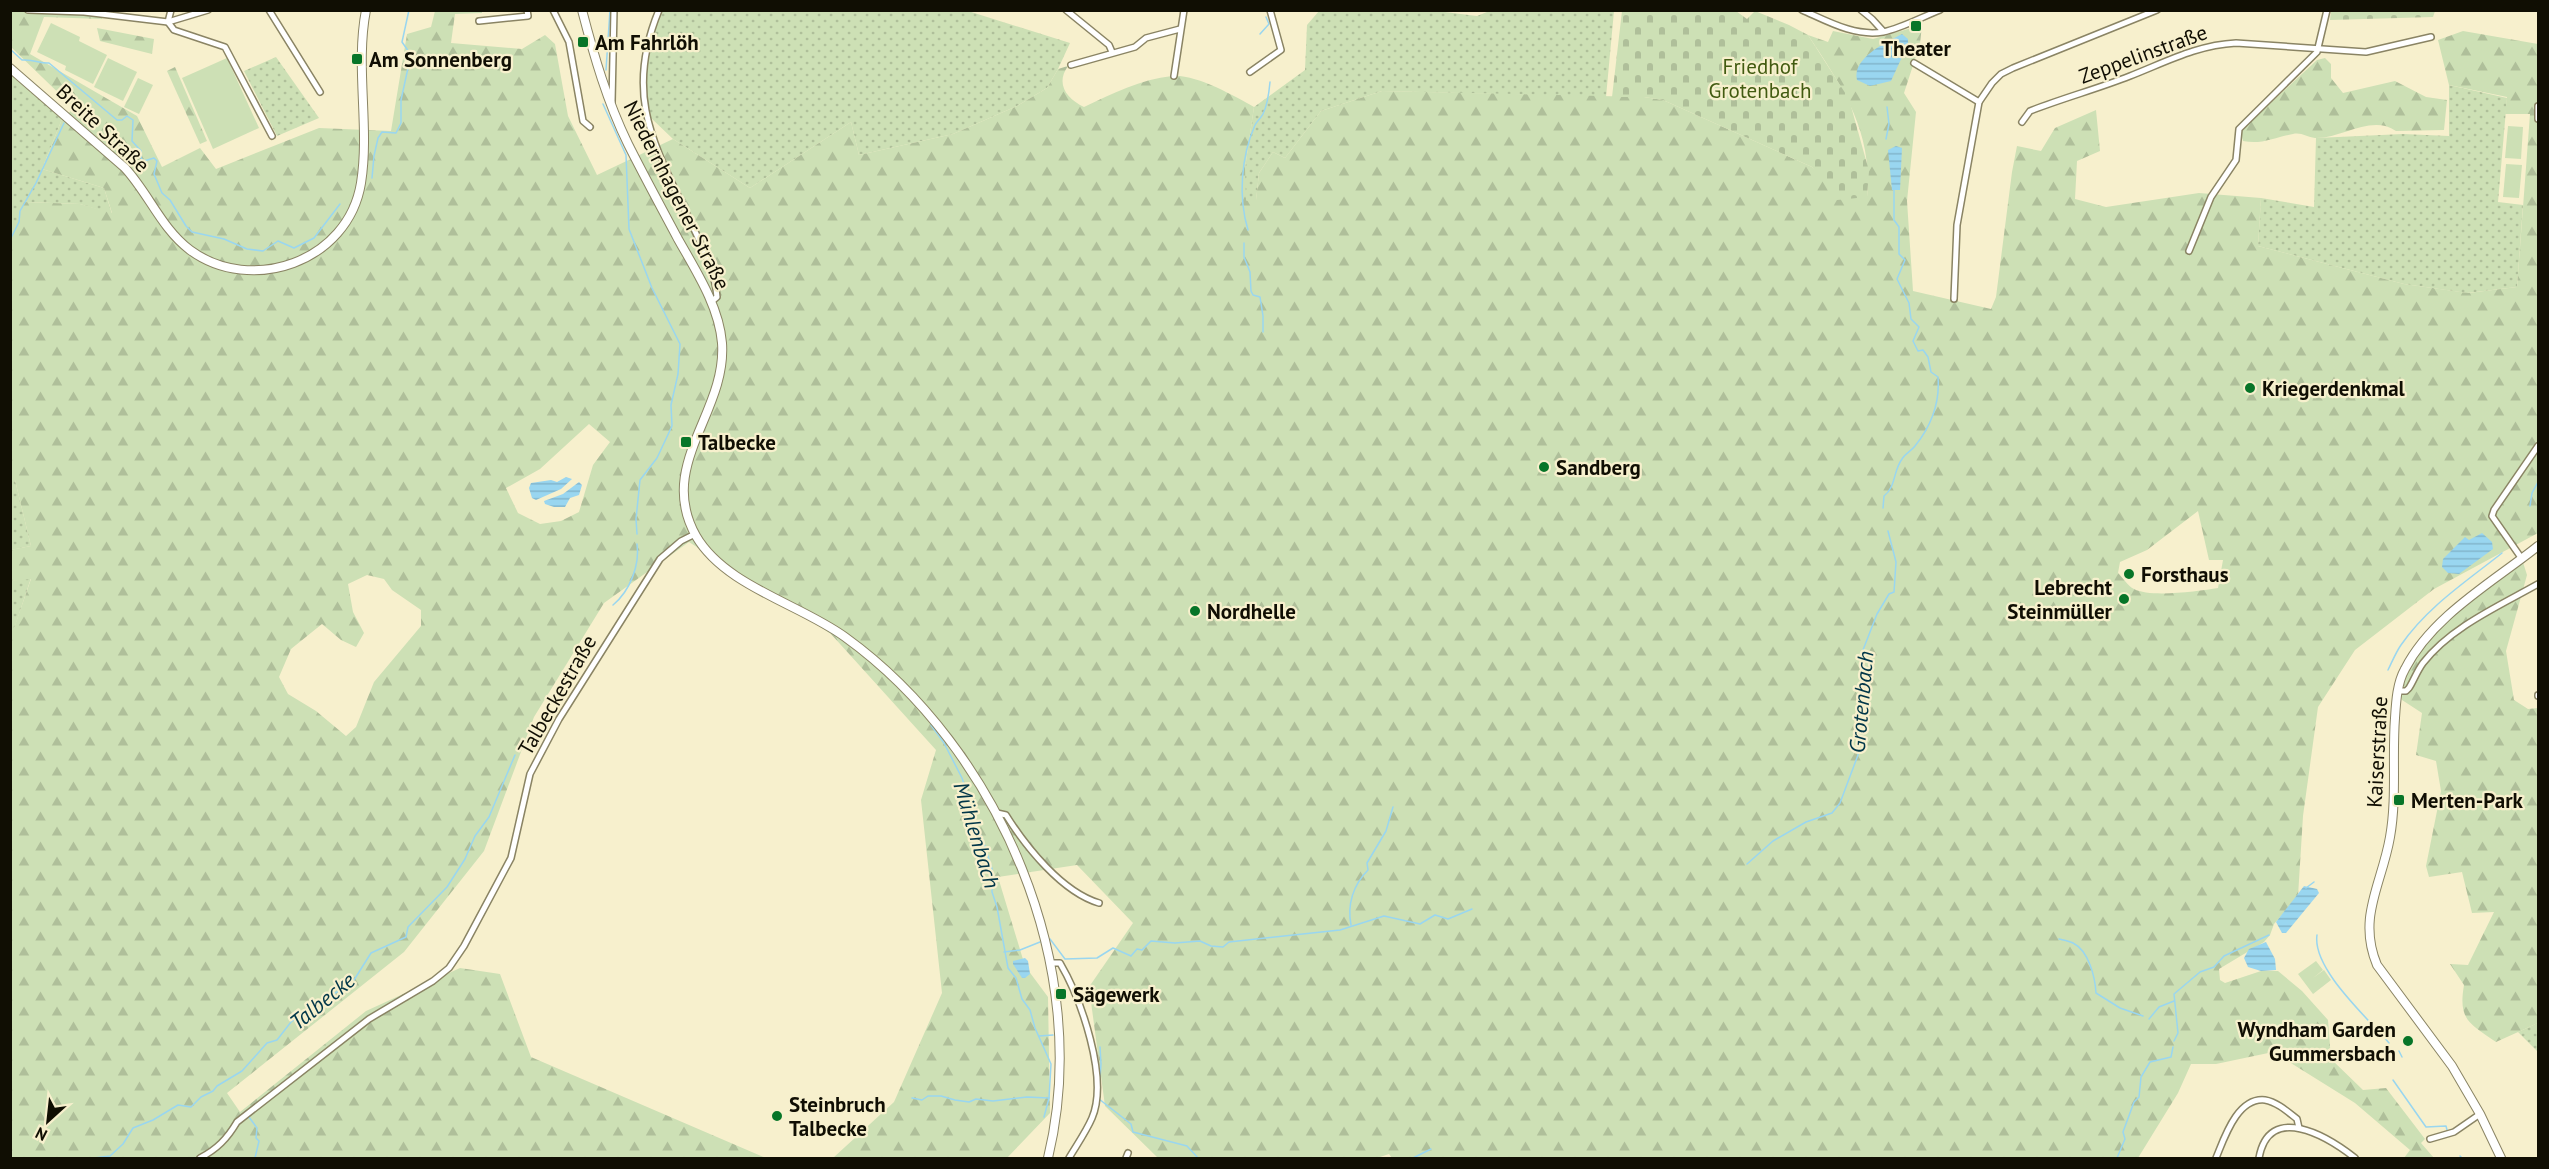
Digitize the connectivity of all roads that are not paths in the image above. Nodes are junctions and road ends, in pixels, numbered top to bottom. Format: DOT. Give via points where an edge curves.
graph roads {
  1 [pos="28,10"];
  2 [pos="171,10"];
  3 [pos="208,10"];
  4 [pos="269,10"];
  5 [pos="366,10"];
  6 [pos="527,10"];
  7 [pos="553,10"];
  8 [pos="582,10"];
  9 [pos="614,10"];
  10 [pos="659,10"];
  11 [pos="1066,10"];
  12 [pos="1184,10"];
  13 [pos="1270,10"];
  14 [pos="1803,10"];
  15 [pos="1861,10"];
  16 [pos="1940,10"];
  17 [pos="2157,10"];
  18 [pos="2327,10"];
  19 [pos="479,21"];
  20 [pos="168,22"];
  21 [pos="1180,30"];
  22 [pos="1884,32"];
  23 [pos="2431,37"];
  24 [pos="2320,49"];
  25 [pos="1112,52"];
  26 [pos="1914,63"];
  27 [pos="1071,65"];
  28 [pos="10,68"];
  29 [pos="1250,72"];
  30 [pos="1174,76"];
  31 [pos="320,92"];
  32 [pos="1979,102"];
  33 [pos="2538,106"];
  34 [pos="613,111"];
  35 [pos="2538,119"];
  36 [pos="2022,122"];
  37 [pos="590,127"];
  38 [pos="272,136"];
  39 [pos="2189,251"];
  40 [pos="1954,299"];
  41 [pos="711,302"];
  42 [pos="2538,446"];
  43 [pos="695,534"];
  44 [pos="2538,546"];
  45 [pos="2522,559"];
  46 [pos="2538,584"];
  47 [pos="2398,691"];
  48 [pos="996,813"];
  49 [pos="1099,903"];
  50 [pos="1050,963"];
  51 [pos="2480,1114"];
  52 [pos="2298,1128"];
  53 [pos="2430,1139"];
  54 [pos="200,1158"];
  55 [pos="1048,1158"];
  56 [pos="1068,1158"];
  57 [pos="2216,1158"];
  58 [pos="2259,1158"];
  59 [pos="2355,1158"];
  60 [pos="2501,1158"];
  1 -- 20 [label="street"];
  2 -- 20 [label="street"];
  3 -- 20 [label="street"];
  4 -- 31 [label="street"];
  5 -- 28 [label="main road, Breite Straße" via="363,160 355,203 338,231 320,249 298,263 268,271 231,269 188,248 165,225 126,168"];
  6 -- 19 [label="street" via="528,16"];
  7 -- 37 [label="street" via="569,42 583,121"];
  8 -- 34 [label="main road, Niedernhagener Straße"];
  9 -- 34 [label="street"];
  10 -- 41 [label="street" via="642,67 643,101 651,135 714,278 717,297"];
  11 -- 25 [label="street" via="1109,45"];
  12 -- 21 [label="street"];
  13 -- 29 [label="street" via="1281,50"];
  14 -- 22 [label="street" via="1847,29"];
  15 -- 22 [label="street"];
  16 -- 22 [label="street"];
  17 -- 32 [label="street" via="2007,71 1992,83"];
  18 -- 24 [label="street"];
  20 -- 38 [label="street" via="174,30 225,47"];
  21 -- 25 [label="street" via="1146,38 1135,48"];
  21 -- 30 [label="street"];
  23 -- 24 [label="street, Zeppelinstraße" via="2366,52"];
  24 -- 36 [label="street, Zeppelinstraße" via="2216,44 2030,111"];
  24 -- 39 [label="street" via="2239,129 2236,160 2211,197"];
  25 -- 27 [label="street"];
  26 -- 32 [label="street"];
  32 -- 40 [label="street" via="1957,225"];
  33 -- 35 [label="street"];
  34 -- 41 [label="main road, Niedernhagener Straße"];
  41 -- 43 [label="main road, Niedernhagener Straße" via="722,343 721,365 715,393 687,458 684,483"];
  42 -- 45 [label="street" via="2492,516"];
  43 -- 48 [label="main road" via="729,571 842,634 883,666 950,741"];
  43 -- 54 [label="street, Talbeckestraße" via="660,559 559,719 530,774 511,858 449,968 369,1019 237,1122 227,1139"];
  44 -- 45 [label="main road, Kaiserstraße"];
  45 -- 47 [label="main road, Kaiserstraße" via="2431,632 2404,670"];
  46 -- 47 [label="street" via="2438,647 2409,688"];
  47 -- 51 [label="main road, Kaiserstraße" via="2391,830 2370,914 2368,938 2377,965 2452,1066"];
  48 -- 49 [label="street" via="1006,815 1026,847 1045,866 1084,899"];
  48 -- 50 [label="main road" via="1028,884"];
  50 -- 55 [label="main road" via="1058,1013 1059,1079"];
  50 -- 56 [label="street" via="1060,963 1078,999 1091,1037 1095,1072 1093,1117"];
  51 -- 53 [label="street" via="2454,1132"];
  51 -- 60 [label="main road, Kaiserstraße"];
  52 -- 57 [label="street" via="2297,1119 2280,1106 2258,1101 2244,1107 2237,1116"];
  52 -- 58 [label="street" via="2276,1129 2262,1145"];
  52 -- 59 [label="street" via="2328,1140"];
}
